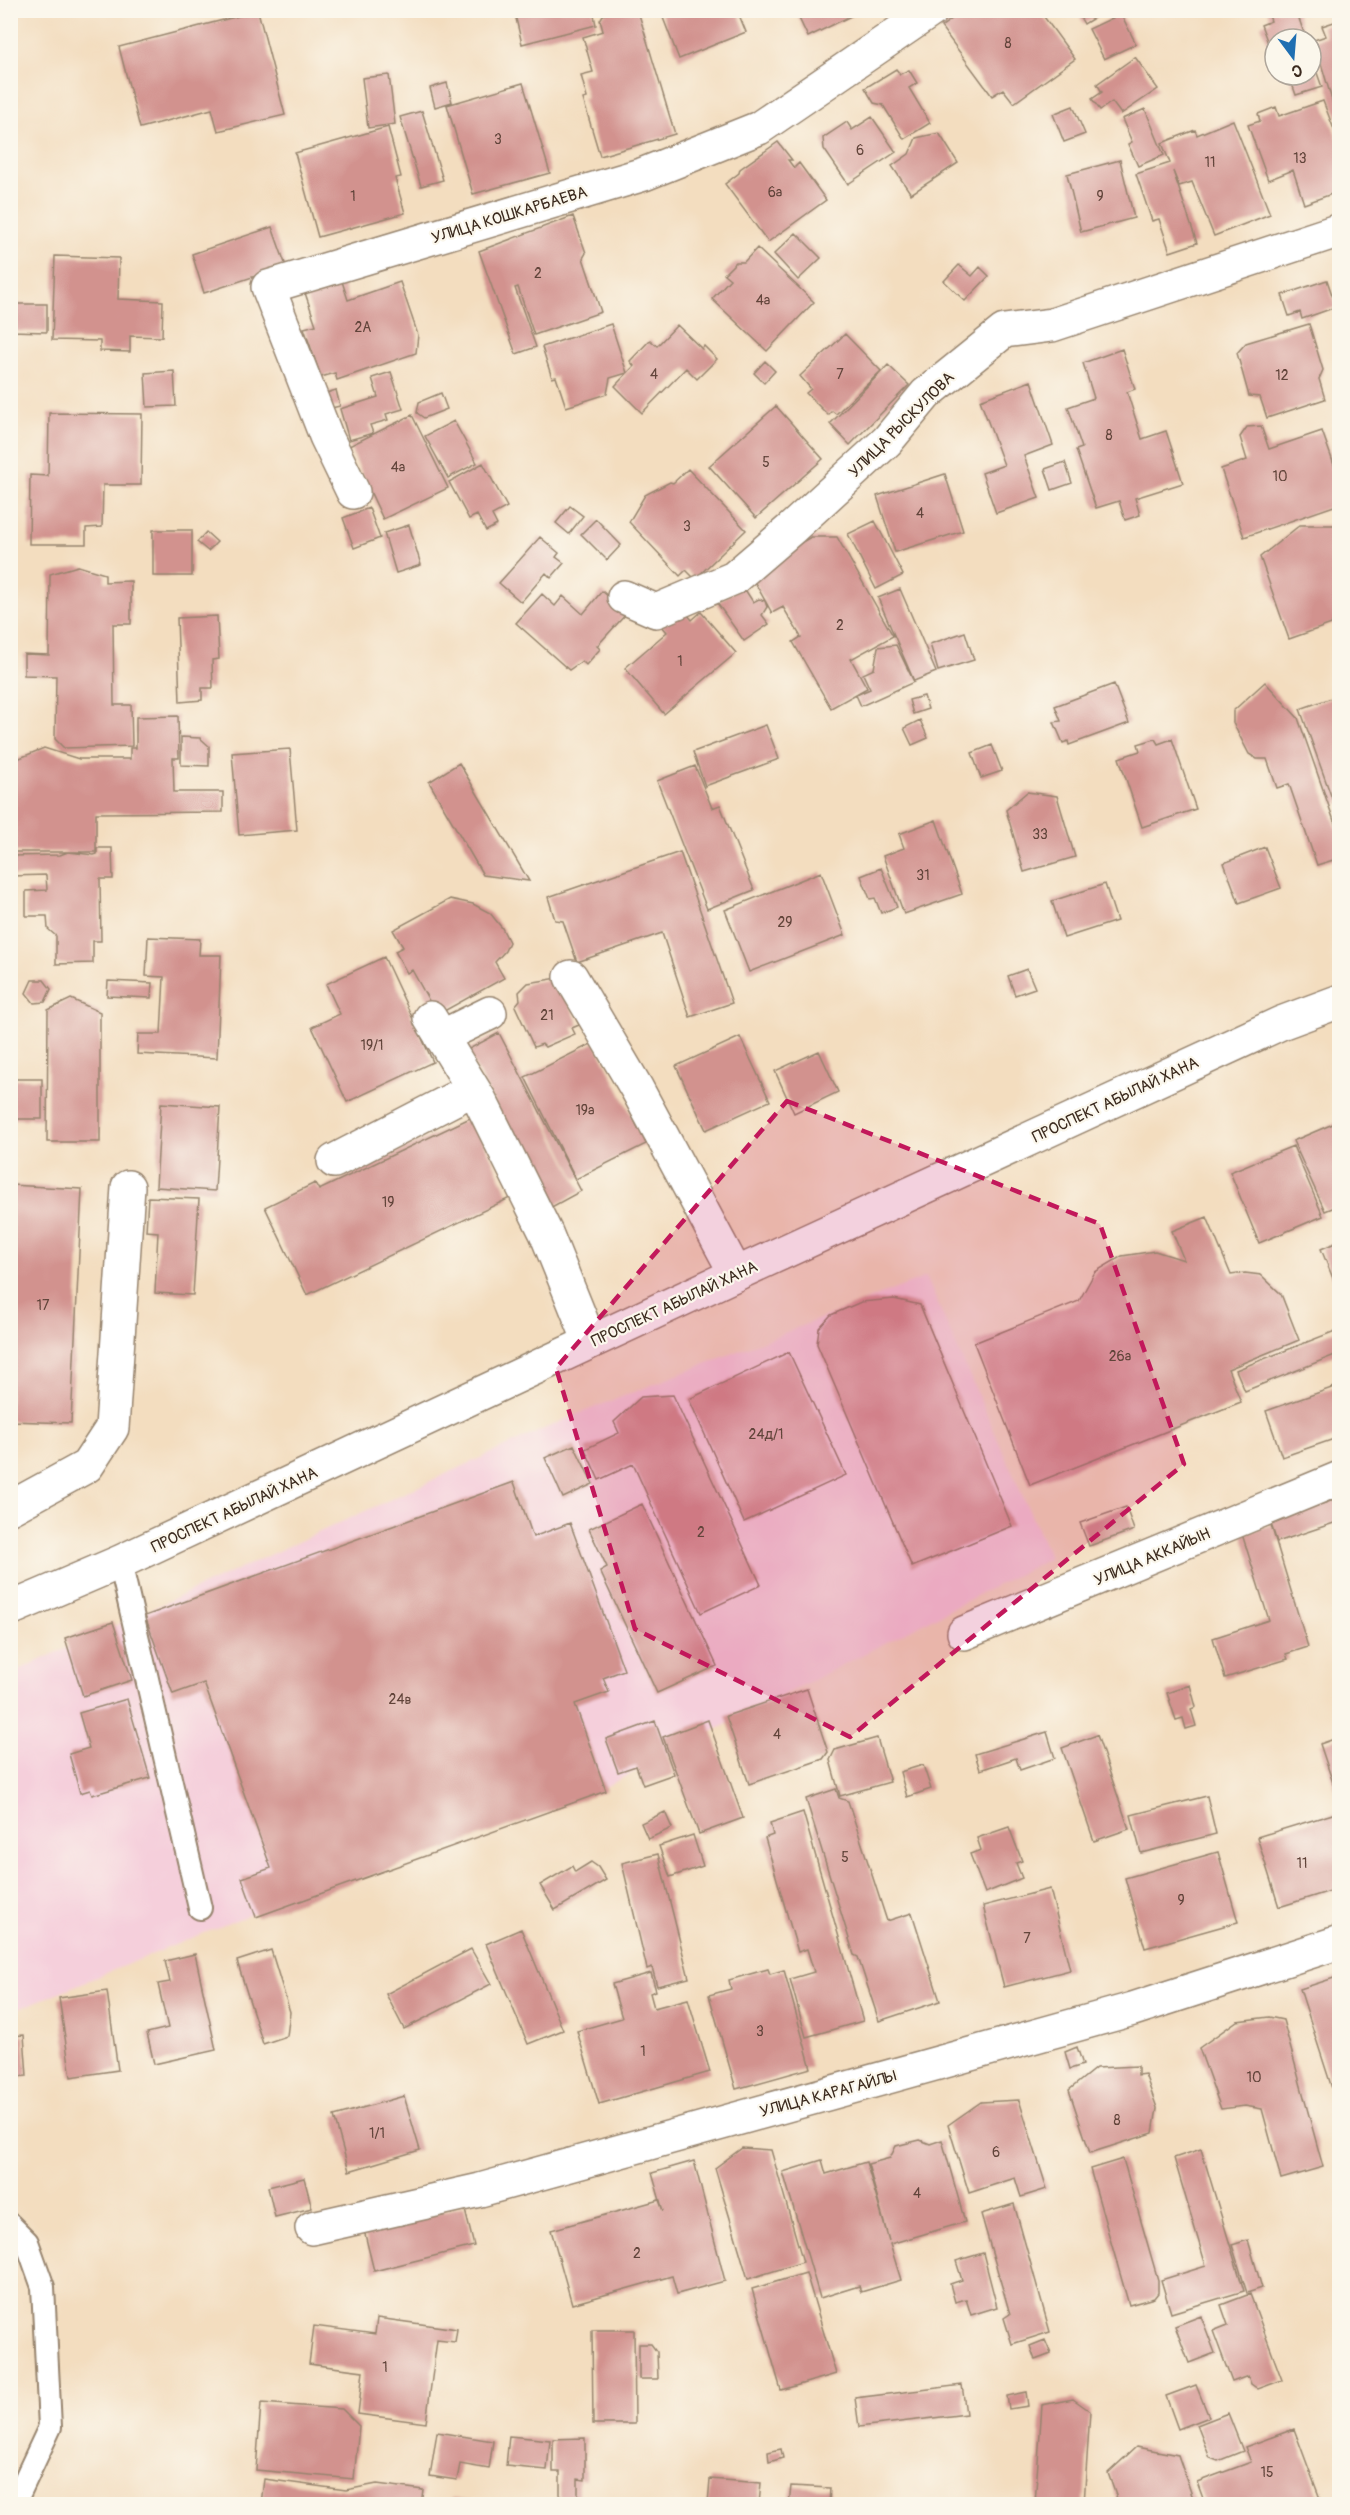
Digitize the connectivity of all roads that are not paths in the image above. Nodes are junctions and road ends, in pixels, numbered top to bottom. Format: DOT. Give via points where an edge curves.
graph roads {
  1 [pos="932,10"];
  2 [pos="1340,230"];
  3 [pos="353,492"];
  4 [pos="624,597"];
  5 [pos="571,977"];
  6 [pos="1340,1000"];
  7 [pos="490,1013"];
  8 [pos="473,1089"];
  9 [pos="334,1161"];
  10 [pos="128,1187"];
  11 [pos="736,1274"];
  12 [pos="590,1342"];
  13 [pos="1340,1478"];
  14 [pos="10,1508"];
  15 [pos="120,1562"];
  16 [pos="12,1605"];
  17 [pos="964,1634"];
  18 [pos="200,1908"];
  19 [pos="1340,1942"];
  20 [pos="10,2225"];
  21 [pos="312,2228"];
  22 [pos="14,2505"];
  1 -- 3 [label="street, УЛИЦА КОШКАРБАЕВА" via="759,128 644,174 268,286 326,436"];
  2 -- 4 [label="street, УЛИЦА РЫСКУЛОВА" via="1052,326 1004,330 926,394 887,441 734,578 656,611"];
  5 -- 11 [label="street" via="637,1089"];
  6 -- 11 [label="street, ПРОСПЕКТ АБЫЛАЙ ХАНА" via="1270,1028"];
  7 -- 8 [label="street" via="435,1027"];
  8 -- 9 [label="street"];
  8 -- 12 [label="street" via="546,1233"];
  10 -- 14 [label="street" via="112,1428 87,1466"];
  11 -- 12 [label="street, ПРОСПЕКТ АБЫЛАЙ ХАНА"];
  12 -- 15 [label="street, ПРОСПЕКТ АБЫЛАЙ ХАНА"];
  13 -- 17 [label="street, УЛИЦА АККАЙЫН"];
  15 -- 16 [label="street, ПРОСПЕКТ АБЫЛАЙ ХАНА"];
  15 -- 18 [label="lane"];
  19 -- 21 [label="street, УЛИЦА КАРАГАЙЛЫ" via="1133,2009 480,2190"];
  20 -- 22 [label="lane" via="27,2242 43,2287 50,2427"];
}
